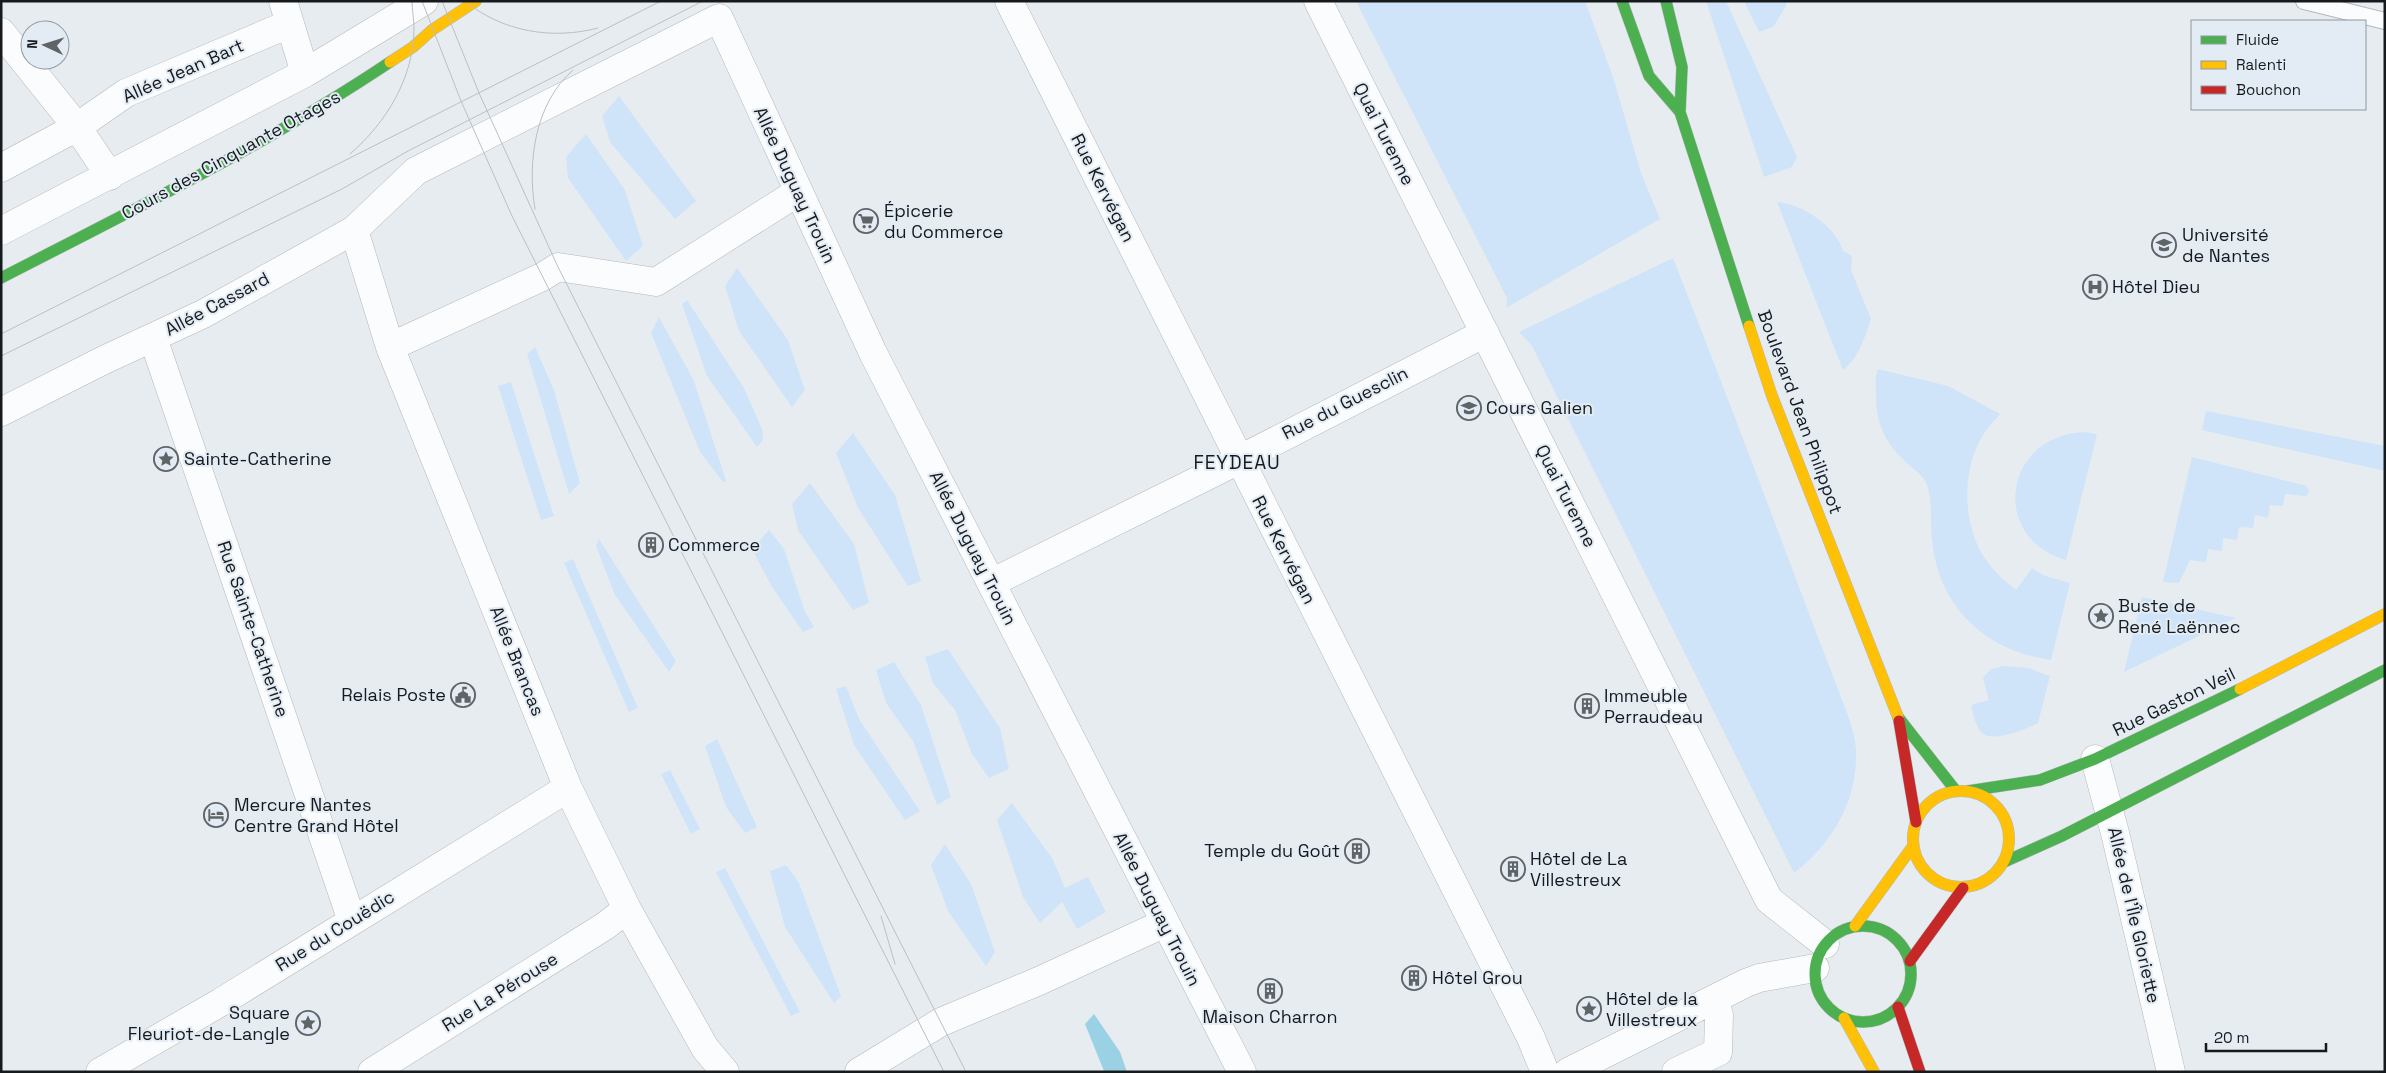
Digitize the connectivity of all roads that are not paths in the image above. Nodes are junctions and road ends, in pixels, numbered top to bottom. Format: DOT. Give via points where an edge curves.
graph roads {
  1 [pos="424,1"];
  2 [pos="476,1"];
  3 [pos="1009,1"];
  4 [pos="1318,1"];
  5 [pos="1622,1"];
  6 [pos="1666,1"];
  7 [pos="2304,1"];
  8 [pos="286,13"];
  9 [pos="719,18"];
  10 [pos="2385,21"];
  11 [pos="1,32"];
  12 [pos="304,73"];
  13 [pos="1680,112"];
  14 [pos="77,127"];
  15 [pos="1,168"];
  16 [pos="110,176"];
  17 [pos="798,192"];
  18 [pos="354,230"];
  19 [pos="1,231"];
  20 [pos="1,278"];
  21 [pos="1485,333"];
  22 [pos="153,338"];
  23 [pos="390,347"];
  24 [pos="1,412"];
  25 [pos="1239,458"];
  26 [pos="991,583"];
  27 [pos="2385,614"];
  28 [pos="2385,670"];
  29 [pos="1899,720"];
  30 [pos="2095,759"];
  31 [pos="568,788"];
  32 [pos="1956,791"];
  33 [pos="1968,791"];
  34 [pos="2109,812"];
  35 [pos="1916,822"];
  36 [pos="1913,846"];
  37 [pos="2004,862"];
  38 [pos="1963,888"];
  39 [pos="626,909"];
  40 [pos="352,921"];
  41 [pos="1165,922"];
  42 [pos="1855,926"];
  43 [pos="1820,956"];
  44 [pos="1910,961"];
  45 [pos="1714,999"];
  46 [pos="1898,1007"];
  47 [pos="1844,1018"];
  48 [pos="725,1071"];
  49 [pos="100,1072"];
  50 [pos="372,1072"];
  51 [pos="859,1072"];
  52 [pos="1242,1072"];
  53 [pos="1545,1072"];
  54 [pos="1568,1072"];
  55 [pos="1676,1072"];
  56 [pos="1874,1072"];
  57 [pos="1920,1072"];
  58 [pos="2171,1072"];
  1 -- 12 [label="street, Cours des Cinquante Otages"];
  2 -- 20 [label="main road, Cours des Cinquante Otages" via="332,101 244,152"];
  3 -- 25 [label="street, Rue Kervégan"];
  4 -- 21 [label="street, Quai Turenne"];
  5 -- 13 [label="main road, Boulevard Jean Philippot" via="1650,76"];
  6 -- 13 [label="main road, Boulevard Jean Philippot" via="1682,67"];
  7 -- 10 [label="lane"];
  8 -- 12 [label="street"];
  8 -- 14 [label="street, Allée Jean Bart" via="126,93"];
  9 -- 17 [label="street, Allée Duguay Trouin"];
  9 -- 18 [label="street, Allée Cassard" via="416,171"];
  11 -- 14 [label="street"];
  12 -- 16 [label="street, Cours des Cinquante Otages"];
  13 -- 29 [label="main road, Boulevard Jean Philippot" via="1772,396"];
  14 -- 15 [label="street, Allée Jean Bart"];
  14 -- 16 [label="street"];
  16 -- 19 [label="street, Cours des Cinquante Otages"];
  17 -- 23 [label="street" via="656,282 558,267"];
  17 -- 26 [label="street, Allée Duguay Trouin" via="873,354"];
  18 -- 22 [label="street, Allée Cassard" via="203,314"];
  18 -- 23 [label="street, Allée Brancas"];
  21 -- 25 [label="street, Rue du Guesclin"];
  21 -- 43 [label="street, Quai Turenne" via="1769,900"];
  22 -- 24 [label="street, Allée Cassard"];
  22 -- 40 [label="street, Rue Sainte-Catherine"];
  23 -- 31 [label="street, Allée Brancas"];
  25 -- 26 [label="street, Rue du Guesclin"];
  25 -- 53 [label="street, Rue Kervégan" via="1531,1038"];
  26 -- 41 [label="street, Allée Duguay Trouin"];
  27 -- 30 [label="main road, Rue Gaston Veil" via="2279,670"];
  28 -- 34 [label="main road"];
  29 -- 32 [label="main road, Boulevard Jean Philippot"];
  29 -- 35 [label="main road, Boulevard Jean Philippot"];
  30 -- 33 [label="main road, Rue Gaston Veil" via="2040,780"];
  30 -- 34 [label="street, Allée de l'Île Gloriette"];
  31 -- 39 [label="street, Allée Brancas"];
  31 -- 40 [label="street, Rue du Couëdic"];
  32 -- 33 [label="main road"];
  32 -- 35 [label="main road" via="1932,801"];
  33 -- 37 [label="main road" via="1987,798 2004,817 2010,843"];
  34 -- 37 [label="main road"];
  34 -- 58 [label="street, Allée de l'Île Gloriette"];
  35 -- 36 [label="main road"];
  36 -- 38 [label="main road" via="1919,863 1930,877 1946,885"];
  36 -- 42 [label="main road"];
  37 -- 38 [label="main road" via="1987,880"];
  38 -- 44 [label="main road"];
  39 -- 48 [label="street, Allée Brancas" via="705,1048"];
  39 -- 50 [label="street, Rue La Pérouse" via="605,926"];
  40 -- 49 [label="street, Rue du Couëdic" via="222,1002"];
  41 -- 51 [label="street" via="1039,981 941,1022"];
  41 -- 52 [label="street, Allée Duguay Trouin"];
  42 -- 43 [label="main road" via="1838,932"];
  42 -- 44 [label="main road" via="1879,928 1893,935"];
  43 -- 45 [label="street" via="1759,978"];
  43 -- 47 [label="main road" via="1815,982 1820,995 1833,1011"];
  44 -- 46 [label="main road" via="1911,982"];
  45 -- 54 [label="street"];
  45 -- 55 [label="street" via="1719,1015 1718,1052"];
  46 -- 47 [label="main road" via="1873,1021 1858,1022"];
  46 -- 57 [label="main road"];
  47 -- 56 [label="main road"];
}
